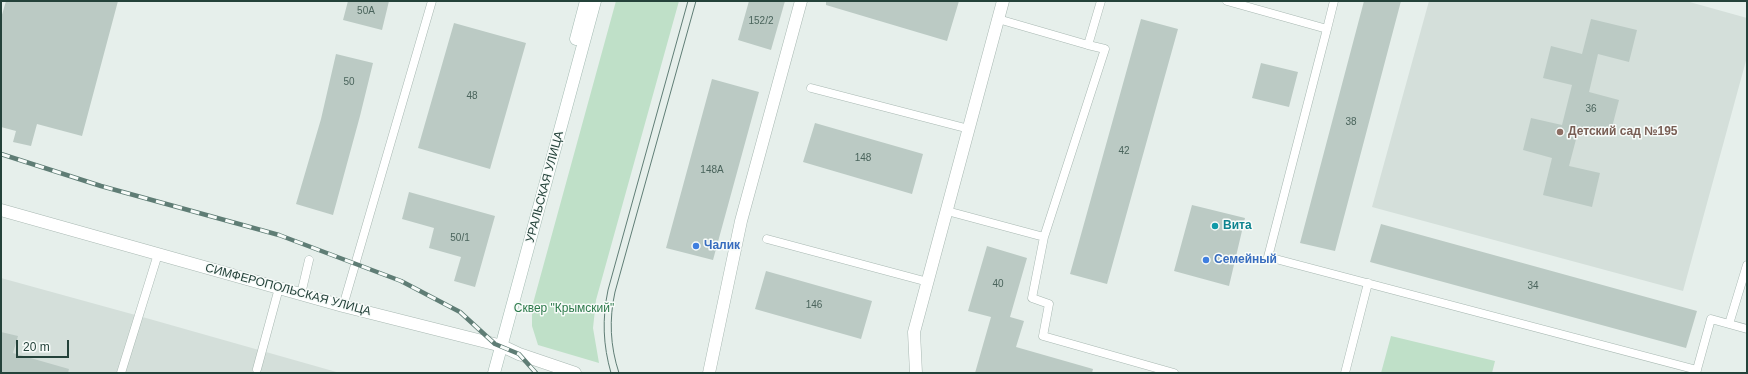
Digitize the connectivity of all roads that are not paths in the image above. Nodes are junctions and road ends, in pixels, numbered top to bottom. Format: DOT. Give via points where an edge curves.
graph roads {
  1 [pos="432,1"];
  2 [pos="586,1"];
  3 [pos="595,1"];
  4 [pos="800,1"];
  5 [pos="1004,1"];
  6 [pos="1101,1"];
  7 [pos="1227,1"];
  8 [pos="1334,1"];
  9 [pos="998,20"];
  10 [pos="1327,28"];
  11 [pos="1088,45"];
  12 [pos="811,88"];
  13 [pos="969,129"];
  14 [pos="1,210"];
  15 [pos="947,211"];
  16 [pos="1044,237"];
  17 [pos="768,239"];
  18 [pos="158,254"];
  19 [pos="309,260"];
  20 [pos="1747,265"];
  21 [pos="928,282"];
  22 [pos="1368,283"];
  23 [pos="278,288"];
  24 [pos="301,294"];
  25 [pos="343,306"];
  26 [pos="1729,324"];
  27 [pos="1747,329"];
  28 [pos="498,345"];
  29 [pos="257,369"];
  30 [pos="1697,371"];
  31 [pos="121,373"];
  32 [pos="487,373"];
  33 [pos="494,373"];
  34 [pos="574,373"];
  35 [pos="710,373"];
  36 [pos="916,373"];
  37 [pos="1174,373"];
  38 [pos="1345,373"];
  1 -- 25 [label="lane"];
  2 -- 28 [label="street, УРАЛЬСКАЯ УЛИЦА"];
  3 -- 28 [label="street, УРАЛЬСКАЯ УЛИЦА"];
  4 -- 35 [label="street" via="741,221"];
  5 -- 9 [label="street"];
  6 -- 11 [label="lane"];
  7 -- 10 [label="lane"];
  8 -- 10 [label="lane"];
  9 -- 11 [label="lane"];
  9 -- 13 [label="street"];
  10 -- 22 [label="lane" via="1268,257"];
  11 -- 16 [label="lane" via="1105,49"];
  12 -- 13 [label="lane"];
  13 -- 15 [label="street"];
  14 -- 18 [label="street, СИМФЕРОПОЛЬСКАЯ УЛИЦА"];
  15 -- 16 [label="lane"];
  15 -- 21 [label="street"];
  16 -- 37 [label="lane" via="1032,298 1049,304 1043,336"];
  17 -- 21 [label="lane"];
  18 -- 23 [label="street, СИМФЕРОПОЛЬСКАЯ УЛИЦА"];
  18 -- 31 [label="lane"];
  19 -- 24 [label="lane"];
  20 -- 26 [label="lane"];
  21 -- 36 [label="street" via="914,332"];
  22 -- 30 [label="lane"];
  22 -- 38 [label="lane"];
  23 -- 24 [label="street, СИМФЕРОПОЛЬСКАЯ УЛИЦА"];
  23 -- 29 [label="lane"];
  24 -- 25 [label="street, СИМФЕРОПОЛЬСКАЯ УЛИЦА"];
  25 -- 28 [label="street, СИМФЕРОПОЛЬСКАЯ УЛИЦА"];
  26 -- 27 [label="lane"];
  26 -- 30 [label="lane" via="1711,319"];
  28 -- 32 [label="street, УРАЛЬСКАЯ УЛИЦА"];
  28 -- 33 [label="street, УРАЛЬСКАЯ УЛИЦА"];
  28 -- 34 [label="street, СИМФЕРОПОЛЬСКАЯ УЛИЦА"];
}
